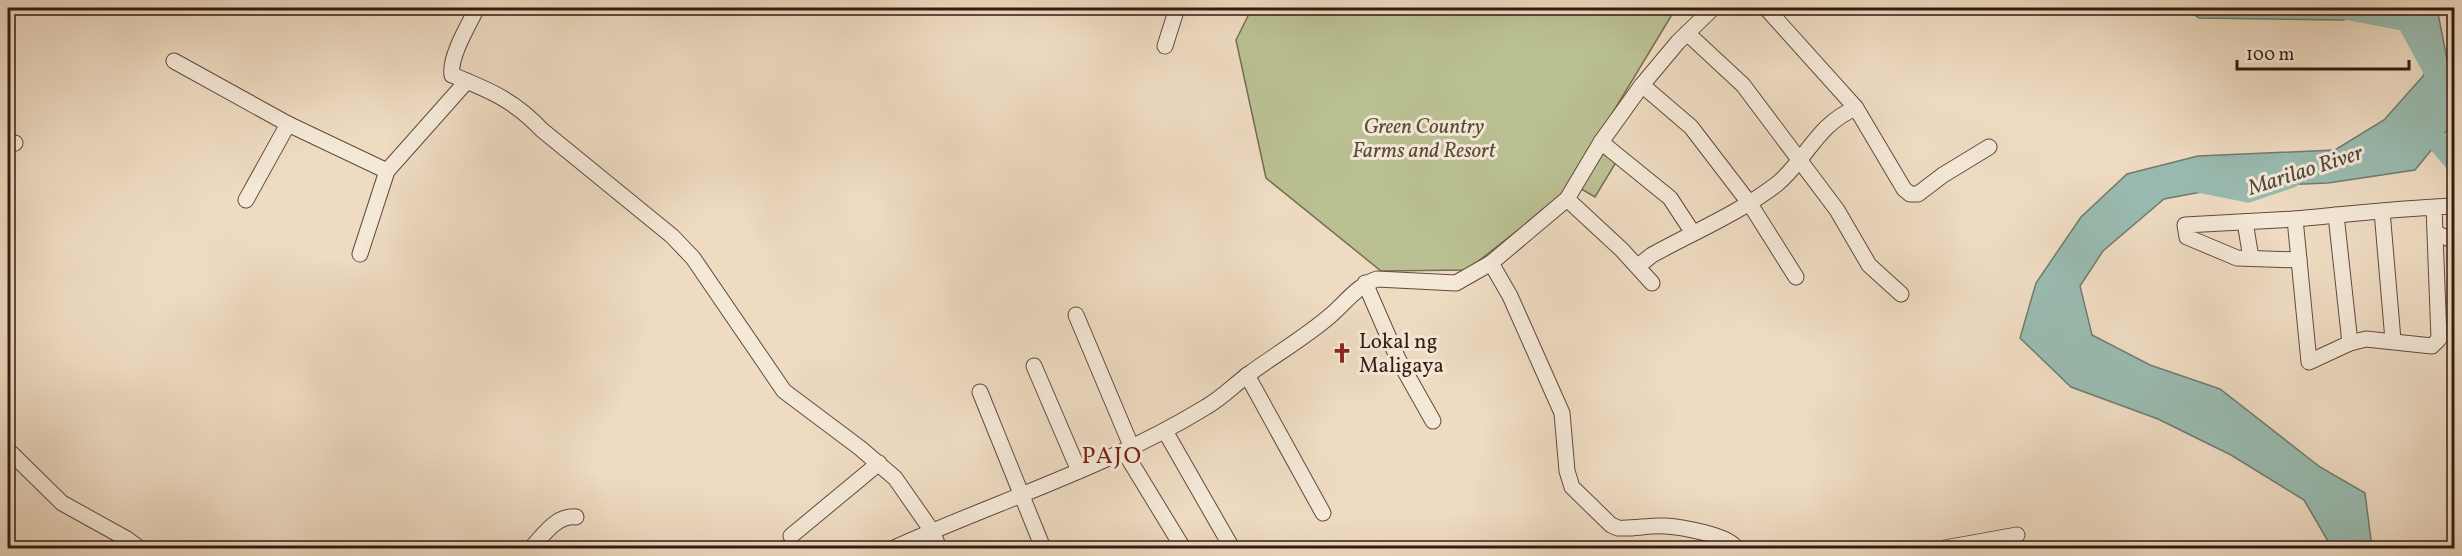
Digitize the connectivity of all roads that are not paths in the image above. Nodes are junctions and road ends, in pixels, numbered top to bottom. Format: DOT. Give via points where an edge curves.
graph roads {
  1 [pos="477,8"];
  2 [pos="1177,8"];
  3 [pos="1713,8"];
  4 [pos="1766,8"];
  5 [pos="1687,33"];
  6 [pos="1165,46"];
  7 [pos="174,61"];
  8 [pos="466,81"];
  9 [pos="1642,85"];
  10 [pos="1856,108"];
  11 [pos="288,124"];
  12 [pos="1601,142"];
  13 [pos="1989,147"];
  14 [pos="1799,159"];
  15 [pos="387,171"];
  16 [pos="1567,199"];
  17 [pos="246,200"];
  18 [pos="1750,204"];
  19 [pos="2454,206"];
  20 [pos="2434,207"];
  21 [pos="2382,211"];
  22 [pos="2336,215"];
  23 [pos="2295,219"];
  24 [pos="2245,222"];
  25 [pos="1693,233"];
  26 [pos="2436,233"];
  27 [pos="2454,241"];
  28 [pos="360,255"];
  29 [pos="2250,258"];
  30 [pos="2299,260"];
  31 [pos="1491,263"];
  32 [pos="1638,266"];
  33 [pos="1796,277"];
  34 [pos="1365,283"];
  35 [pos="1652,283"];
  36 [pos="1901,294"];
  37 [pos="1076,315"];
  38 [pos="2393,340"];
  39 [pos="2350,343"];
  40 [pos="1034,366"];
  41 [pos="1247,375"];
  42 [pos="980,392"];
  43 [pos="1433,421"];
  44 [pos="1165,431"];
  45 [pos="1128,449"];
  46 [pos="8,450"];
  47 [pos="879,463"];
  48 [pos="1079,471"];
  49 [pos="1022,496"];
  50 [pos="1323,513"];
  51 [pos="576,517"];
  52 [pos="932,531"];
  53 [pos="2017,535"];
  54 [pos="791,536"];
  55 [pos="139,549"];
  56 [pos="531,549"];
  57 [pos="894,549"];
  58 [pos="939,549"];
  59 [pos="1042,549"];
  60 [pos="1184,549"];
  61 [pos="1232,549"];
  62 [pos="1736,549"];
  63 [pos="1945,549"];
  1 -- 8 [label="street" via="451,69 452,75"];
  2 -- 6 [label="street"];
  3 -- 5 [label="street"];
  4 -- 10 [label="street"];
  5 -- 9 [label="street"];
  5 -- 14 [label="street" via="1743,85"];
  7 -- 11 [label="street"];
  8 -- 15 [label="street"];
  8 -- 47 [label="street" via="524,111 672,236 693,258 783,391"];
  9 -- 12 [label="street"];
  9 -- 18 [label="street" via="1691,127"];
  10 -- 13 [label="street" via="1910,194 1918,194"];
  10 -- 14 [label="street" via="1828,124"];
  11 -- 15 [label="street"];
  11 -- 17 [label="street"];
  12 -- 16 [label="street"];
  12 -- 25 [label="street" via="1670,198"];
  14 -- 18 [label="street" via="1786,176"];
  14 -- 36 [label="street" via="1837,210 1869,265"];
  15 -- 28 [label="street"];
  16 -- 31 [label="street"];
  16 -- 32 [label="street"];
  18 -- 25 [label="street"];
  18 -- 33 [label="street"];
  19 -- 20 [label="street"];
  20 -- 21 [label="street"];
  20 -- 26 [label="street"];
  21 -- 22 [label="street"];
  21 -- 38 [label="street"];
  22 -- 23 [label="street"];
  22 -- 39 [label="street"];
  23 -- 24 [label="street"];
  23 -- 30 [label="street"];
  24 -- 29 [label="street"];
  24 -- 29 [label="street" via="2185,225 2187,237 2237,258"];
  25 -- 32 [label="street"];
  26 -- 27 [label="street"];
  26 -- 38 [label="street" via="2439,339 2432,346"];
  29 -- 30 [label="street"];
  30 -- 39 [label="street" via="2309,362"];
  31 -- 34 [label="street" via="1456,283 1377,279"];
  31 -- 62 [label="street" via="1510,296 1562,413 1572,487 1618,528 1665,526 1728,540"];
  32 -- 35 [label="street"];
  34 -- 41 [label="street" via="1331,316"];
  34 -- 43 [label="street" via="1398,359"];
  37 -- 45 [label="street"];
  38 -- 39 [label="street"];
  40 -- 48 [label="street"];
  41 -- 44 [label="street" via="1209,406"];
  41 -- 50 [label="street"];
  42 -- 49 [label="street"];
  44 -- 45 [label="street"];
  44 -- 61 [label="street"];
  45 -- 48 [label="street"];
  45 -- 60 [label="street"];
  46 -- 55 [label="street" via="62,503"];
  47 -- 52 [label="street" via="895,478"];
  47 -- 54 [label="street"];
  48 -- 49 [label="street"];
  49 -- 52 [label="street"];
  49 -- 59 [label="street"];
  51 -- 56 [label="street" via="559,520"];
  52 -- 57 [label="street"];
  52 -- 58 [label="street"];
  53 -- 63 [label="street"];
}
